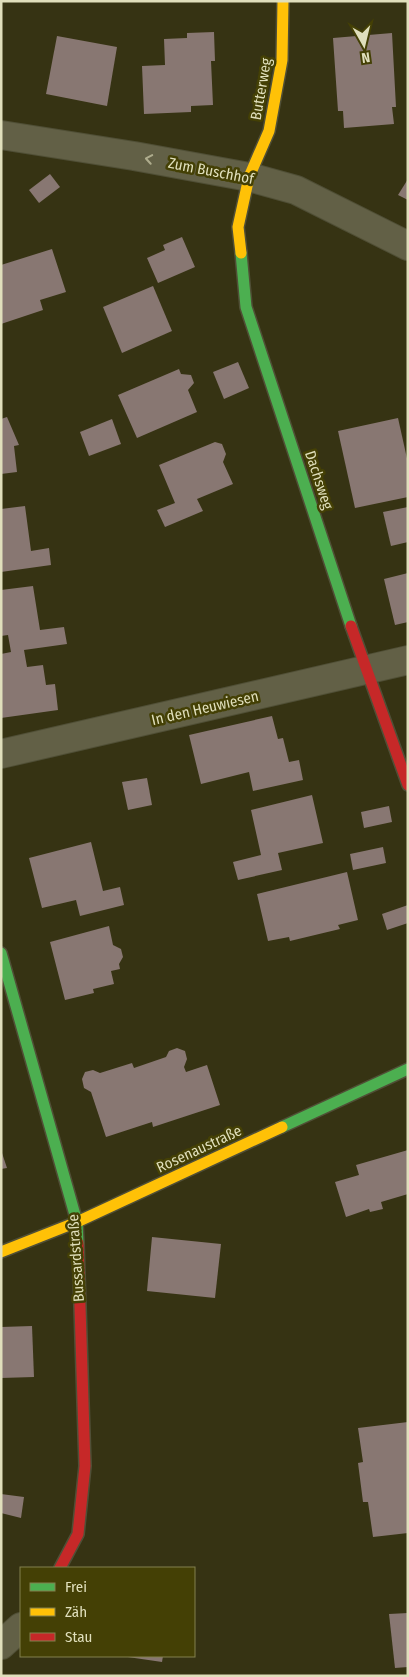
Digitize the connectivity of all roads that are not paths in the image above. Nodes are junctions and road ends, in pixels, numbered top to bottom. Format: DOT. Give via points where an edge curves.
graph roads {
  1 [pos="284,1"];
  2 [pos="1,135"];
  3 [pos="249,177"];
  4 [pos="408,246"];
  5 [pos="408,660"];
  6 [pos="366,671"];
  7 [pos="1,754"];
  8 [pos="408,785"];
  9 [pos="1,953"];
  10 [pos="408,1069"];
  11 [pos="77,1222"];
  12 [pos="1,1252"];
  13 [pos="61,1567"];
  14 [pos="20,1628"];
  15 [pos="1,1645"];
  1 -- 3 [label="street, Butterweg" via="282,60 269,131"];
  3 -- 2 [label="street, Zum Buschhof, one-way"];
  3 -- 4 [label="street, Zum Buschhof" via="296,190"];
  3 -- 6 [label="street, Dachsweg" via="238,226 246,307"];
  5 -- 6 [label="street, In den Heuwiesen"];
  6 -- 7 [label="street, In den Heuwiesen"];
  6 -- 8 [label="street, Dachsweg"];
  9 -- 11 [label="street, Bussardstraße"];
  10 -- 11 [label="street, Rosenaustraße"];
  11 -- 12 [label="street, Rosenaustraße"];
  11 -- 13 [label="street, Bussardstraße" via="85,1466 78,1534"];
  14 -- 15 [label="street"];
}
